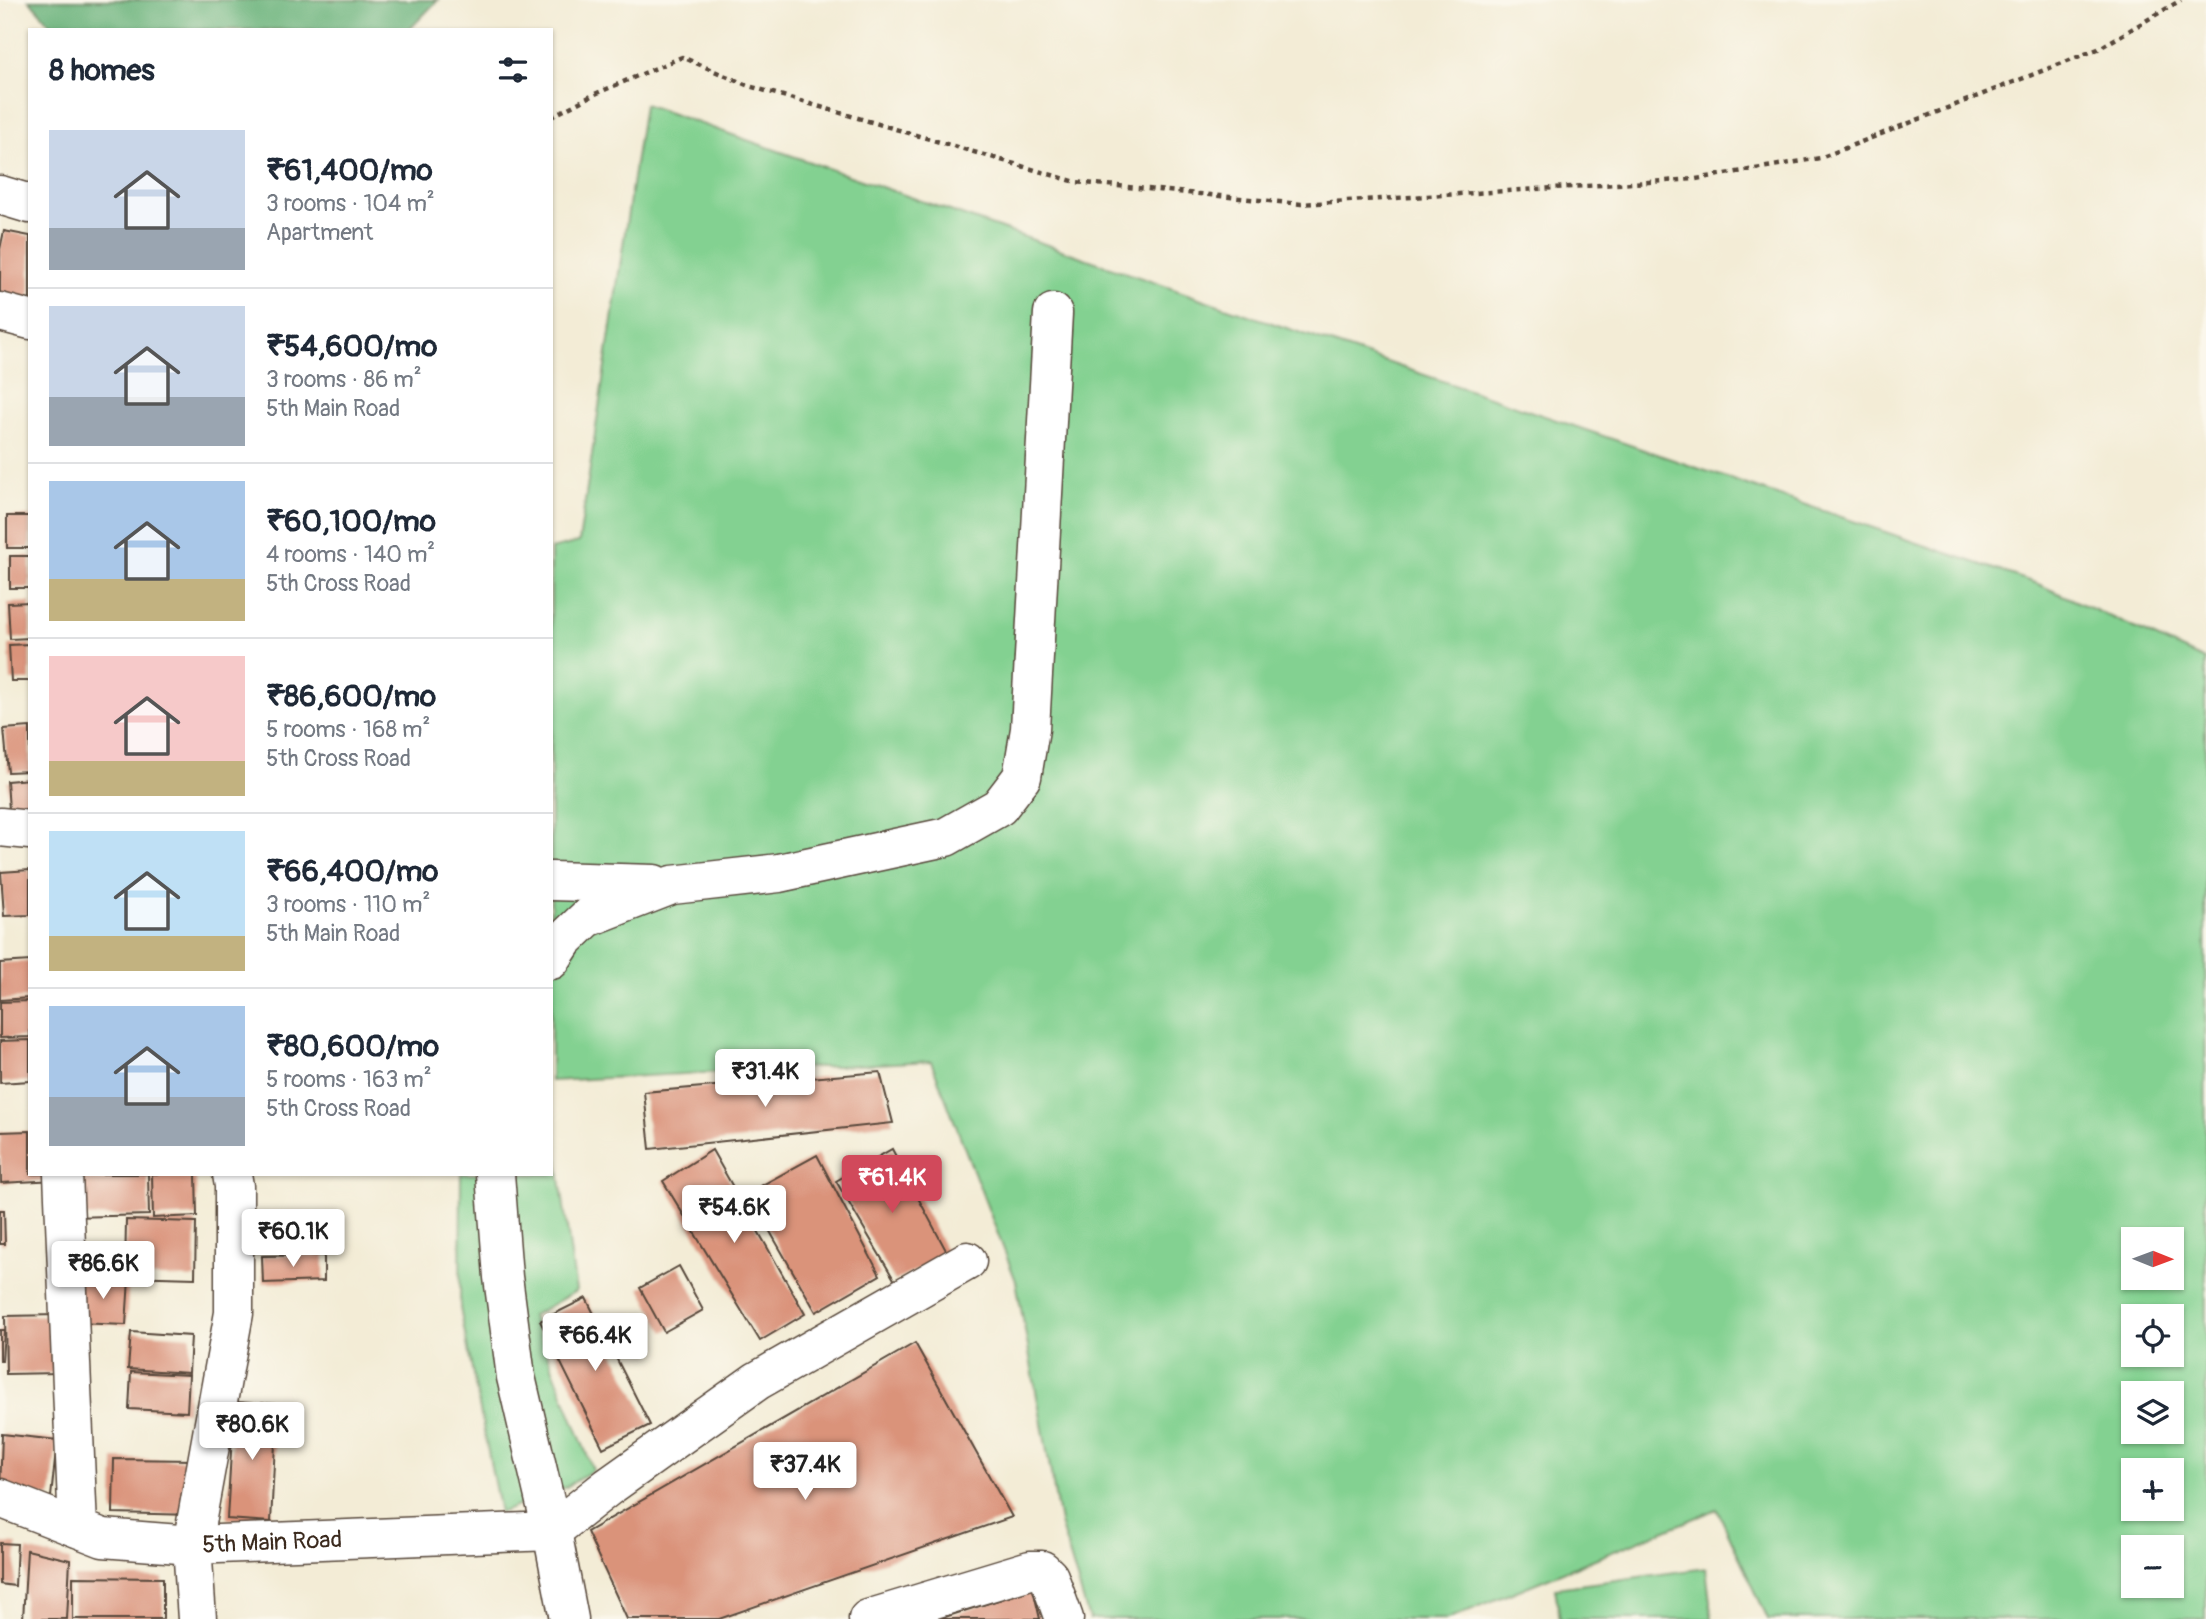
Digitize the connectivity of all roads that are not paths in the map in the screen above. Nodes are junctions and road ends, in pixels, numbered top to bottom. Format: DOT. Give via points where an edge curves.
graph roads {
  1 [pos="0,195"];
  2 [pos="28,203"];
  3 [pos="0,312"];
  4 [pos="1053,313"];
  5 [pos="28,319"];
  6 [pos="0,827"];
  7 [pos="28,830"];
  8 [pos="553,881"];
  9 [pos="671,885"];
  10 [pos="553,957"];
  11 [pos="63,1176"];
  12 [pos="232,1176"];
  13 [pos="495,1176"];
  14 [pos="967,1261"];
  15 [pos="0,1498"];
  16 [pos="78,1528"];
  17 [pos="552,1531"];
  18 [pos="191,1545"];
  19 [pos="197,1619"];
  20 [pos="569,1619"];
  21 [pos="871,1619"];
  22 [pos="1063,1619"];
  1 -- 2 [label="street"];
  3 -- 5 [label="street"];
  4 -- 9 [label="street" via="1030,729 1022,777 999,807 946,836 779,873"];
  6 -- 7 [label="street"];
  8 -- 9 [label="street"];
  9 -- 10 [label="street" via="587,918"];
  11 -- 16 [label="street"];
  12 -- 18 [label="street" via="234,1313"];
  13 -- 17 [label="street" via="516,1377"];
  14 -- 17 [label="street" via="757,1381"];
  15 -- 16 [label="street, 5th Main Road"];
  16 -- 18 [label="street, 5th Main Road" via="103,1538"];
  17 -- 18 [label="street, 5th Main Road"];
  17 -- 20 [label="street"];
  18 -- 19 [label="street"];
  21 -- 22 [label="street" via="1030,1570 1042,1570 1049,1577"];
}
